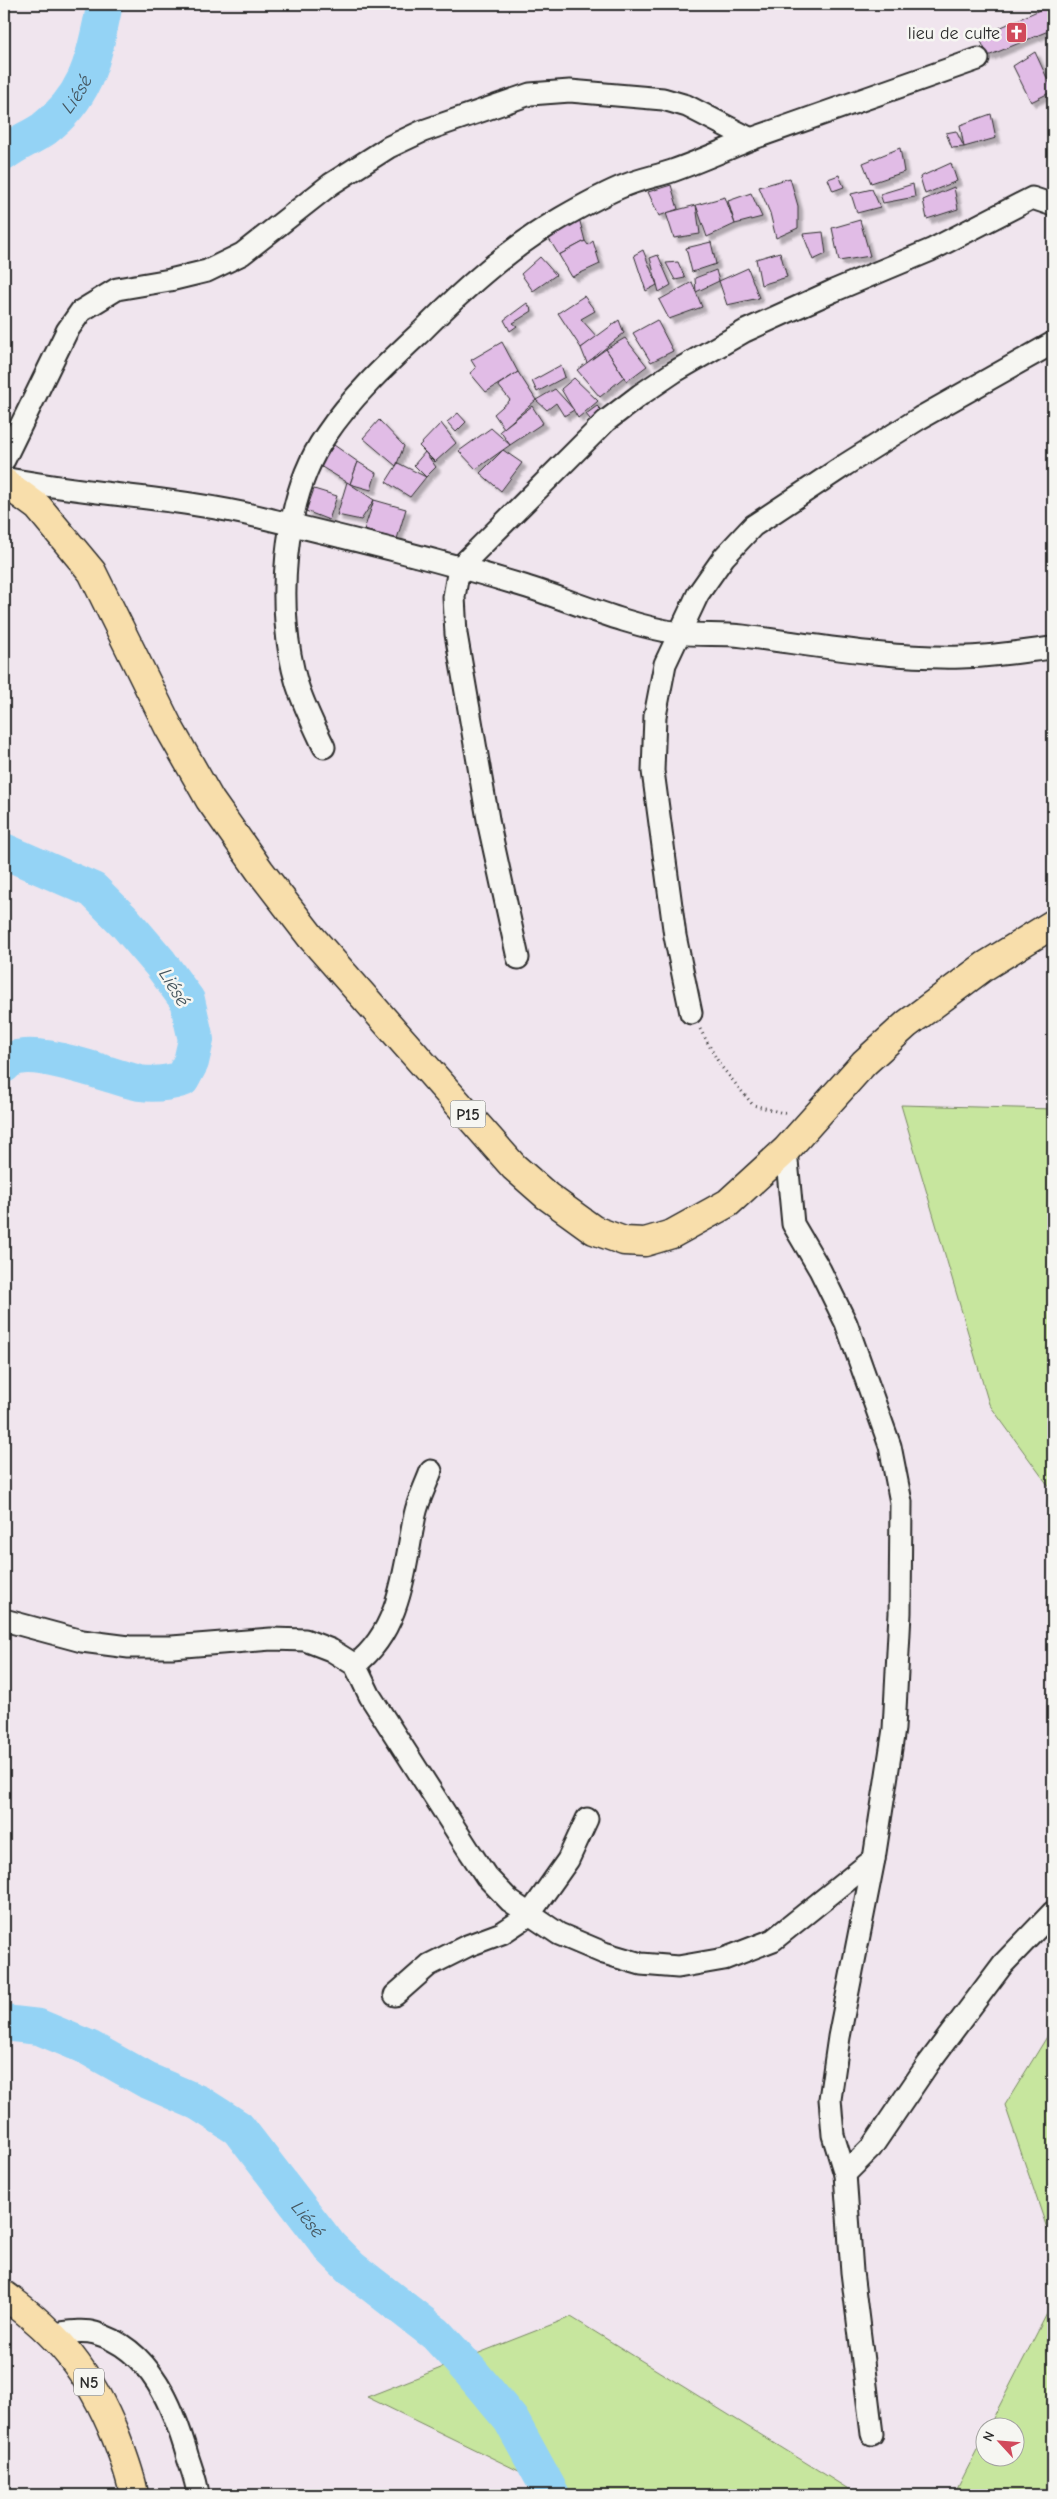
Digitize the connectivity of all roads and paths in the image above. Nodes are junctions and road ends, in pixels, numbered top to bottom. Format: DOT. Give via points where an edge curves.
graph roads {
  1 [pos="978,58"];
  2 [pos="751,139"];
  3 [pos="1053,205"];
  4 [pos="1053,343"];
  5 [pos="4,460"];
  6 [pos="4,478"];
  7 [pos="4,482"];
  8 [pos="291,525"];
  9 [pos="459,568"];
  10 [pos="679,633"];
  11 [pos="1053,648"];
  12 [pos="324,746"];
  13 [pos="1053,924"];
  14 [pos="518,958"];
  15 [pos="691,1013"];
  16 [pos="812,1121"];
  17 [pos="786,1150"];
  18 [pos="431,1471"];
  19 [pos="4,1620"];
  20 [pos="355,1665"];
  21 [pos="587,1820"];
  22 [pos="874,1859"];
  23 [pos="1053,1912"];
  24 [pos="529,1915"];
  25 [pos="395,1995"];
  26 [pos="845,2174"];
  27 [pos="4,2295"];
  28 [pos="50,2334"];
  29 [pos="872,2434"];
  30 [pos="134,2495"];
  31 [pos="198,2495"];
  1 -- 2 [label="street"];
  2 -- 5 [label="street" via="687,106 663,99 570,91 530,94 423,131 389,147 331,184 242,254 207,271 117,289 81,311 67,331"];
  2 -- 8 [label="street" via="672,171 625,185 561,218 506,255 375,376 326,434 298,491"];
  3 -- 9 [label="street" via="1032,198 931,250 745,331 674,372 606,422"];
  4 -- 10 [label="street" via="912,424 753,526 724,557 698,594"];
  6 -- 8 [label="street" via="48,487 192,502"];
  7 -- 17 [label="main road, P15" via="38,507 92,572 168,726 210,800 260,871 337,966 514,1167 547,1196 594,1230 624,1241 646,1242 672,1234 728,1203"];
  8 -- 9 [label="street"];
  8 -- 12 [label="street" via="286,559 288,642 296,682 308,716"];
  9 -- 10 [label="street" via="619,618"];
  9 -- 14 [label="street" via="454,597 456,634 488,816"];
  10 -- 11 [label="street" via="739,635 890,654 962,657"];
  10 -- 15 [label="street" via="666,664 655,716 653,771 675,936"];
  13 -- 16 [label="main road, P15" via="985,966 907,1024 864,1063"];
  15 -- 16 [label="path" via="720,1064 752,1105"];
  16 -- 17 [label="main road, P15"];
  17 -- 22 [label="street" via="793,1224 820,1270 852,1340 890,1446 901,1502 894,1729"];
  18 -- 20 [label="street" via="415,1513 398,1602 385,1632 370,1654"];
  19 -- 20 [label="street" via="82,1641 129,1647 305,1640 331,1650"];
  20 -- 24 [label="street" via="370,1696 486,1876"];
  21 -- 24 [label="street" via="568,1860"];
  22 -- 24 [label="street" via="773,1940 724,1959 678,1967 641,1964 604,1952 559,1934"];
  22 -- 26 [label="street" via="830,2099 833,2135"];
  23 -- 26 [label="street" via="1003,1964 928,2064 871,2148"];
  24 -- 25 [label="street" via="502,1933 429,1965"];
  26 -- 29 [label="street" via="852,2272"];
  27 -- 28 [label="main road, N5"];
  28 -- 30 [label="main road, N5" via="76,2362 101,2401 121,2449"];
  28 -- 31 [label="street" via="94,2332 120,2343 139,2358 163,2391 181,2432"];
}
